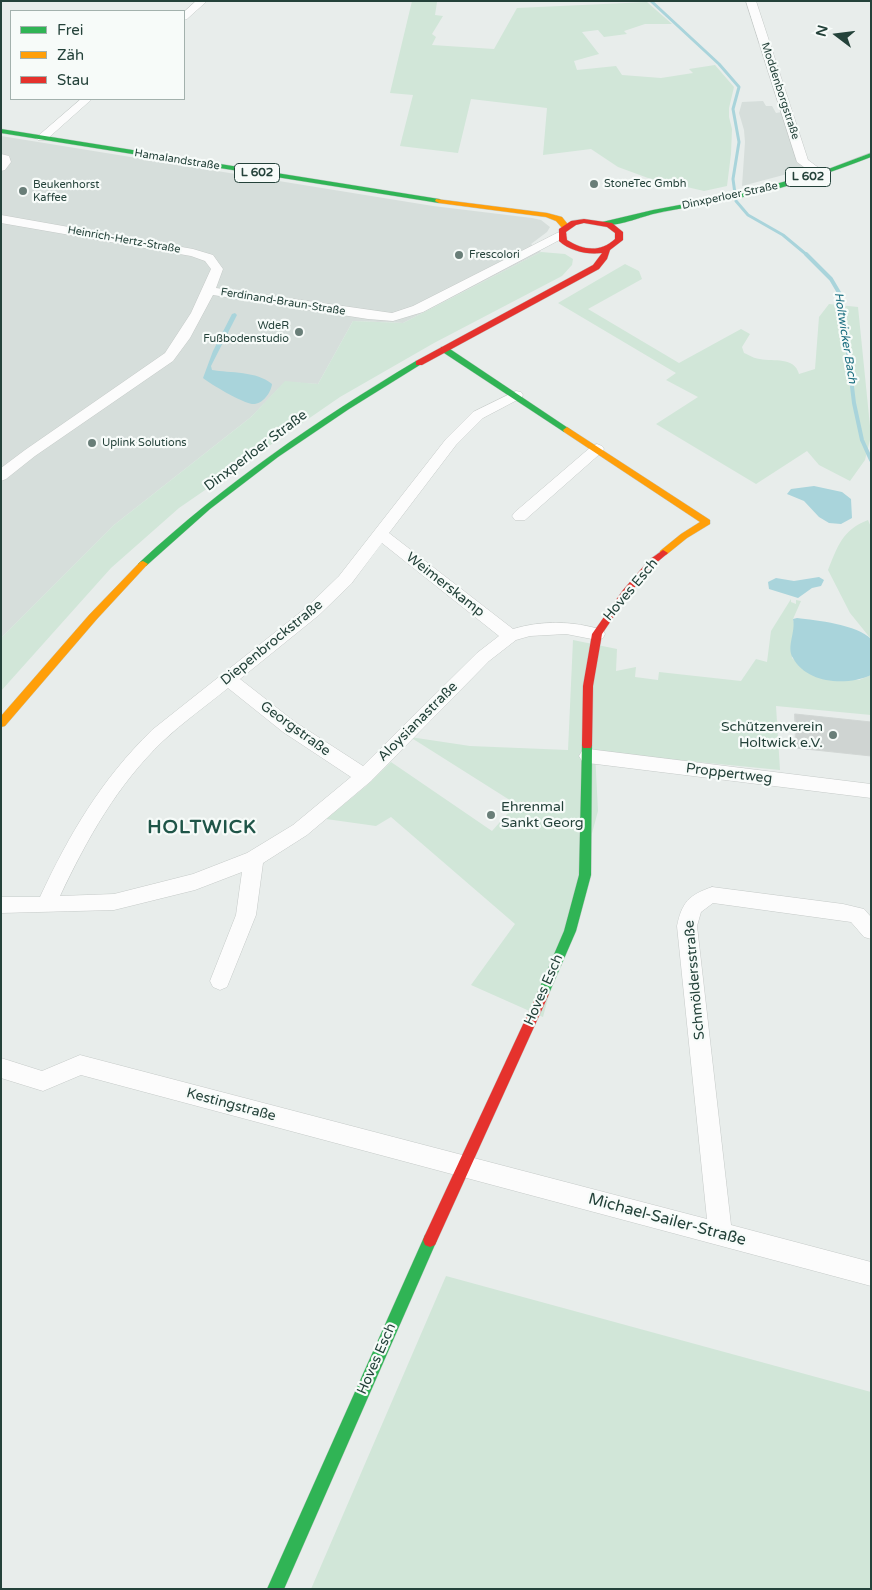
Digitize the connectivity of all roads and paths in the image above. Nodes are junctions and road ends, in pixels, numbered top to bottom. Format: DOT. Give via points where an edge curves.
graph roads {
  1 [pos="202,1"];
  2 [pos="752,1"];
  3 [pos="185,16"];
  4 [pos="86,100"];
  5 [pos="1,131"];
  6 [pos="42,138"];
  7 [pos="871,155"];
  8 [pos="1,158"];
  9 [pos="1,168"];
  10 [pos="818,174"];
  11 [pos="472,205"];
  12 [pos="674,208"];
  13 [pos="1,219"];
  14 [pos="584,221"];
  15 [pos="602,223"];
  16 [pos="618,232"];
  17 [pos="568,239"];
  18 [pos="607,249"];
  19 [pos="584,273"];
  20 [pos="209,291"];
  21 [pos="444,349"];
  22 [pos="516,395"];
  23 [pos="597,449"];
  24 [pos="1,476"];
  25 [pos="520,516"];
  26 [pos="380,534"];
  27 [pos="597,634"];
  28 [pos="510,636"];
  29 [pos="228,679"];
  30 [pos="1,723"];
  31 [pos="588,756"];
  32 [pos="364,776"];
  33 [pos="871,791"];
  34 [pos="254,859"];
  35 [pos="1,905"];
  36 [pos="46,905"];
  37 [pos="868,927"];
  38 [pos="220,981"];
  39 [pos="1,1068"];
  40 [pos="463,1166"];
  41 [pos="720,1234"];
  42 [pos="871,1274"];
  43 [pos="275,1589"];
  1 -- 3 [label="street"];
  2 -- 10 [label="street, Moddenborgstraße" via="803,162"];
  4 -- 6 [label="street"];
  5 -- 6 [label="main road, Hamalandstraße / L 602"];
  6 -- 11 [label="main road, Hamalandstraße / L 602"];
  7 -- 10 [label="main road, Dinxperloer Straße / L 602"];
  8 -- 9 [label="street" via="5,162"];
  10 -- 12 [label="main road, Dinxperloer Straße / L 602" via="744,195"];
  11 -- 14 [label="main road, Hamalandstraße / L 602" via="556,210"];
  11 -- 17 [label="main road, Hamalandstraße / L 602" via="547,215 559,220"];
  12 -- 15 [label="main road, Dinxperloer Straße"];
  12 -- 16 [label="main road, Dinxperloer Straße / L 602"];
  13 -- 20 [label="street, Heinrich-Hertz-Straße" via="201,255 209,258 217,269"];
  14 -- 15 [label="main road, L 602"];
  14 -- 17 [label="main road, L 602"];
  15 -- 16 [label="main road, L 602"];
  16 -- 18 [label="main road, Dinxperloer Straße" via="620,240"];
  17 -- 18 [label="main road, L 602" via="588,251"];
  17 -- 19 [label="main road" via="590,258"];
  17 -- 20 [label="street, Ferdinand-Braun-Straße" via="535,249 418,309 393,317"];
  18 -- 19 [label="main road, Dinxperloer Straße" via="596,267"];
  19 -- 21 [label="main road, Dinxperloer Straße"];
  20 -- 24 [label="street, Ferdinand-Braun-Straße" via="179,345 165,360"];
  21 -- 22 [label="main road, Hoves Esch"];
  21 -- 30 [label="main road, Dinxperloer Straße" via="298,438 193,518 131,577"];
  22 -- 23 [label="main road, Hoves Esch"];
  22 -- 26 [label="street, Diepenbrockstraße" via="478,414 451,442"];
  23 -- 25 [label="street"];
  23 -- 27 [label="main road, Hoves Esch" via="707,522 652,562"];
  26 -- 28 [label="street, Weimerskamp"];
  26 -- 29 [label="street, Diepenbrockstraße" via="345,580 314,611"];
  27 -- 28 [label="street, Aloysianastraße" via="556,629 530,630"];
  27 -- 31 [label="main road, Hoves Esch" via="588,686"];
  28 -- 32 [label="street, Aloysianastraße" via="483,657"];
  29 -- 32 [label="street, Georgstraße" via="289,727"];
  29 -- 36 [label="street, Diepenbrockstraße" via="158,735 108,789 76,841"];
  31 -- 33 [label="street, Proppertweg"];
  31 -- 40 [label="main road, Hoves Esch" via="585,875 570,931"];
  32 -- 34 [label="street, Aloysianastraße" via="300,830"];
  34 -- 36 [label="street, Aloysianastraße" via="196,882 114,902"];
  34 -- 38 [label="street" via="246,915"];
  35 -- 36 [label="street, Aloysianastraße"];
  37 -- 41 [label="street, Schmöldersstraße" via="857,915 843,912 712,894 690,909 688,926"];
  39 -- 40 [label="street, Kestingstraße" via="42,1081 80,1065"];
  40 -- 41 [label="street, Michael-Sailer-Straße"];
  40 -- 43 [label="main road, Hoves Esch"];
  41 -- 42 [label="street, Michael-Sailer-Straße"];
}
